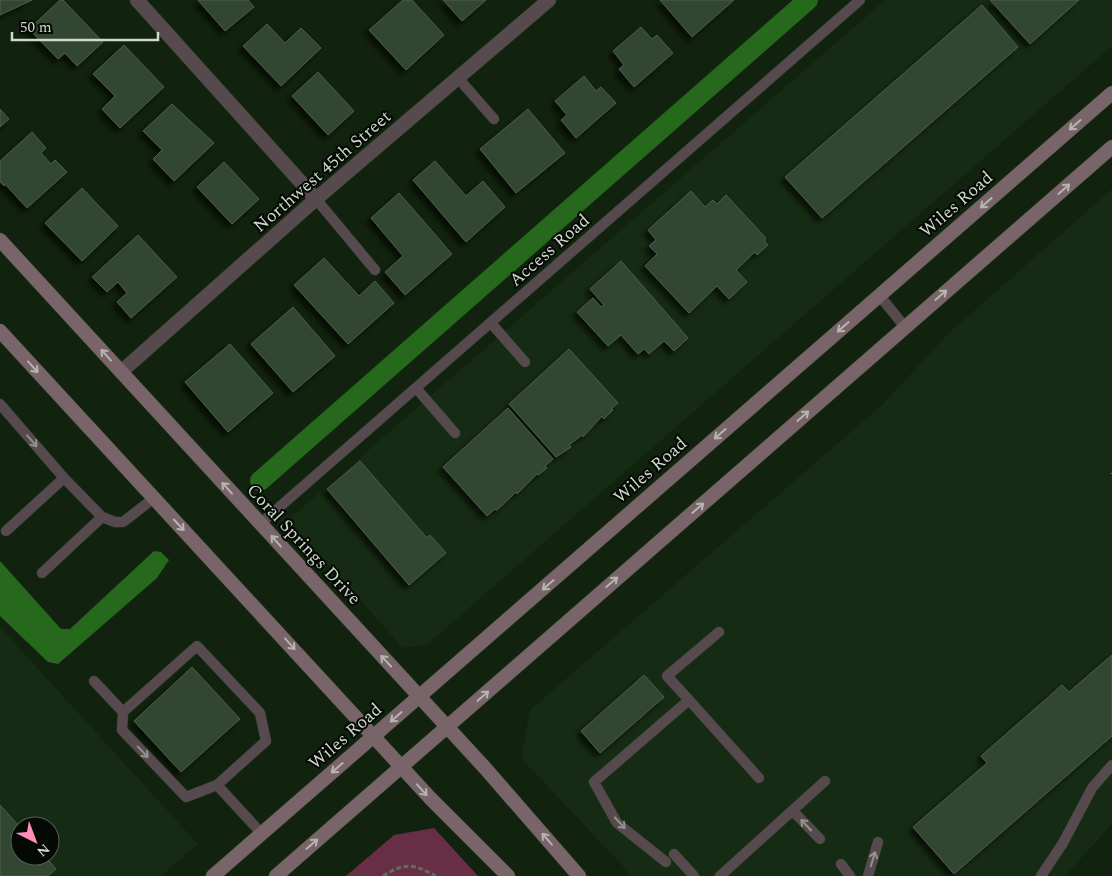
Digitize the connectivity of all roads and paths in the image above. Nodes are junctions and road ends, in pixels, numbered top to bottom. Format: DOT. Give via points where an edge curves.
graph roads {
  1 [pos="137,0"];
  2 [pos="549,0"];
  3 [pos="860,0"];
  4 [pos="458,78"];
  5 [pos="1112,92"];
  6 [pos="494,119"];
  7 [pos="1112,147"];
  8 [pos="316,199"];
  9 [pos="0,240"];
  10 [pos="374,270"];
  11 [pos="879,295"];
  12 [pos="491,323"];
  13 [pos="905,327"];
  14 [pos="0,331"];
  15 [pos="525,362"];
  16 [pos="121,372"];
  17 [pos="416,388"];
  18 [pos="0,404"];
  19 [pos="455,433"];
  20 [pos="64,478"];
  21 [pos="154,498"];
  22 [pos="102,517"];
  23 [pos="260,524"];
  24 [pos="6,531"];
  25 [pos="42,573"];
  26 [pos="718,632"];
  27 [pos="94,681"];
  28 [pos="419,697"];
  29 [pos="689,700"];
  30 [pos="123,712"];
  31 [pos="446,727"];
  32 [pos="373,736"];
  33 [pos="1112,765"];
  34 [pos="401,767"];
  35 [pos="759,778"];
  36 [pos="825,781"];
  37 [pos="217,785"];
  38 [pos="793,810"];
  39 [pos="262,834"];
  40 [pos="820,839"];
  41 [pos="878,842"];
  42 [pos="674,854"];
  43 [pos="666,862"];
  44 [pos="841,864"];
  45 [pos="213,876"];
  46 [pos="276,876"];
  47 [pos="383,876"];
  48 [pos="436,876"];
  49 [pos="508,876"];
  50 [pos="579,876"];
  51 [pos="694,876"];
  52 [pos="720,876"];
  53 [pos="850,876"];
  54 [pos="868,876"];
  55 [pos="1041,876"];
  1 -- 8 [label="street"];
  2 -- 4 [label="street, Northwest 45th Street"];
  3 -- 12 [label="lane, Access Road"];
  4 -- 6 [label="lane"];
  4 -- 8 [label="street, Northwest 45th Street"];
  5 -- 11 [label="main road, Wiles Road, one-way"];
  13 -- 7 [label="main road, one-way"];
  8 -- 10 [label="lane"];
  8 -- 16 [label="street, Northwest 45th Street"];
  16 -- 9 [label="main road, Coral Springs Drive, one-way"];
  11 -- 13 [label="lane"];
  11 -- 28 [label="main road, Wiles Road, one-way"];
  12 -- 15 [label="lane"];
  12 -- 17 [label="lane, Access Road"];
  31 -- 13 [label="main road, one-way"];
  14 -- 21 [label="main road, one-way"];
  23 -- 16 [label="main road, Coral Springs Drive, one-way"];
  17 -- 19 [label="lane"];
  17 -- 23 [label="lane, Access Road"];
  18 -- 20 [label="lane, one-way"];
  20 -- 22 [label="lane"];
  20 -- 24 [label="lane"];
  21 -- 22 [label="lane" via="124,522"];
  21 -- 32 [label="main road, one-way"];
  22 -- 25 [label="lane"];
  28 -- 23 [label="main road, Coral Springs Drive, one-way"];
  26 -- 29 [label="lane" via="667,676"];
  27 -- 30 [label="lane"];
  28 -- 31 [label="main road, Coral Springs Drive"];
  28 -- 32 [label="main road, Wiles Road, one-way"];
  29 -- 35 [label="lane"];
  29 -- 43 [label="lane, one-way" via="594,782 617,822"];
  30 -- 37 [label="lane, one-way" via="122,730 186,797"];
  30 -- 37 [label="lane" via="197,646 260,713 266,741"];
  31 -- 34 [label="main road"];
  50 -- 31 [label="main road, Coral Springs Drive, one-way"];
  32 -- 34 [label="main road"];
  32 -- 39 [label="main road, Wiles Road, one-way"];
  33 -- 55 [label="lane" via="1092,788"];
  46 -- 34 [label="main road, one-way"];
  34 -- 49 [label="main road, one-way"];
  36 -- 38 [label="lane"];
  37 -- 39 [label="lane"];
  40 -- 38 [label="lane, one-way"];
  38 -- 52 [label="lane"];
  39 -- 45 [label="main road, Wiles Road"];
  54 -- 41 [label="lane, one-way"];
  42 -- 51 [label="lane"];
  44 -- 53 [label="lane"];
  47 -- 48 [label="path" via="398,866 416,865"];
}
